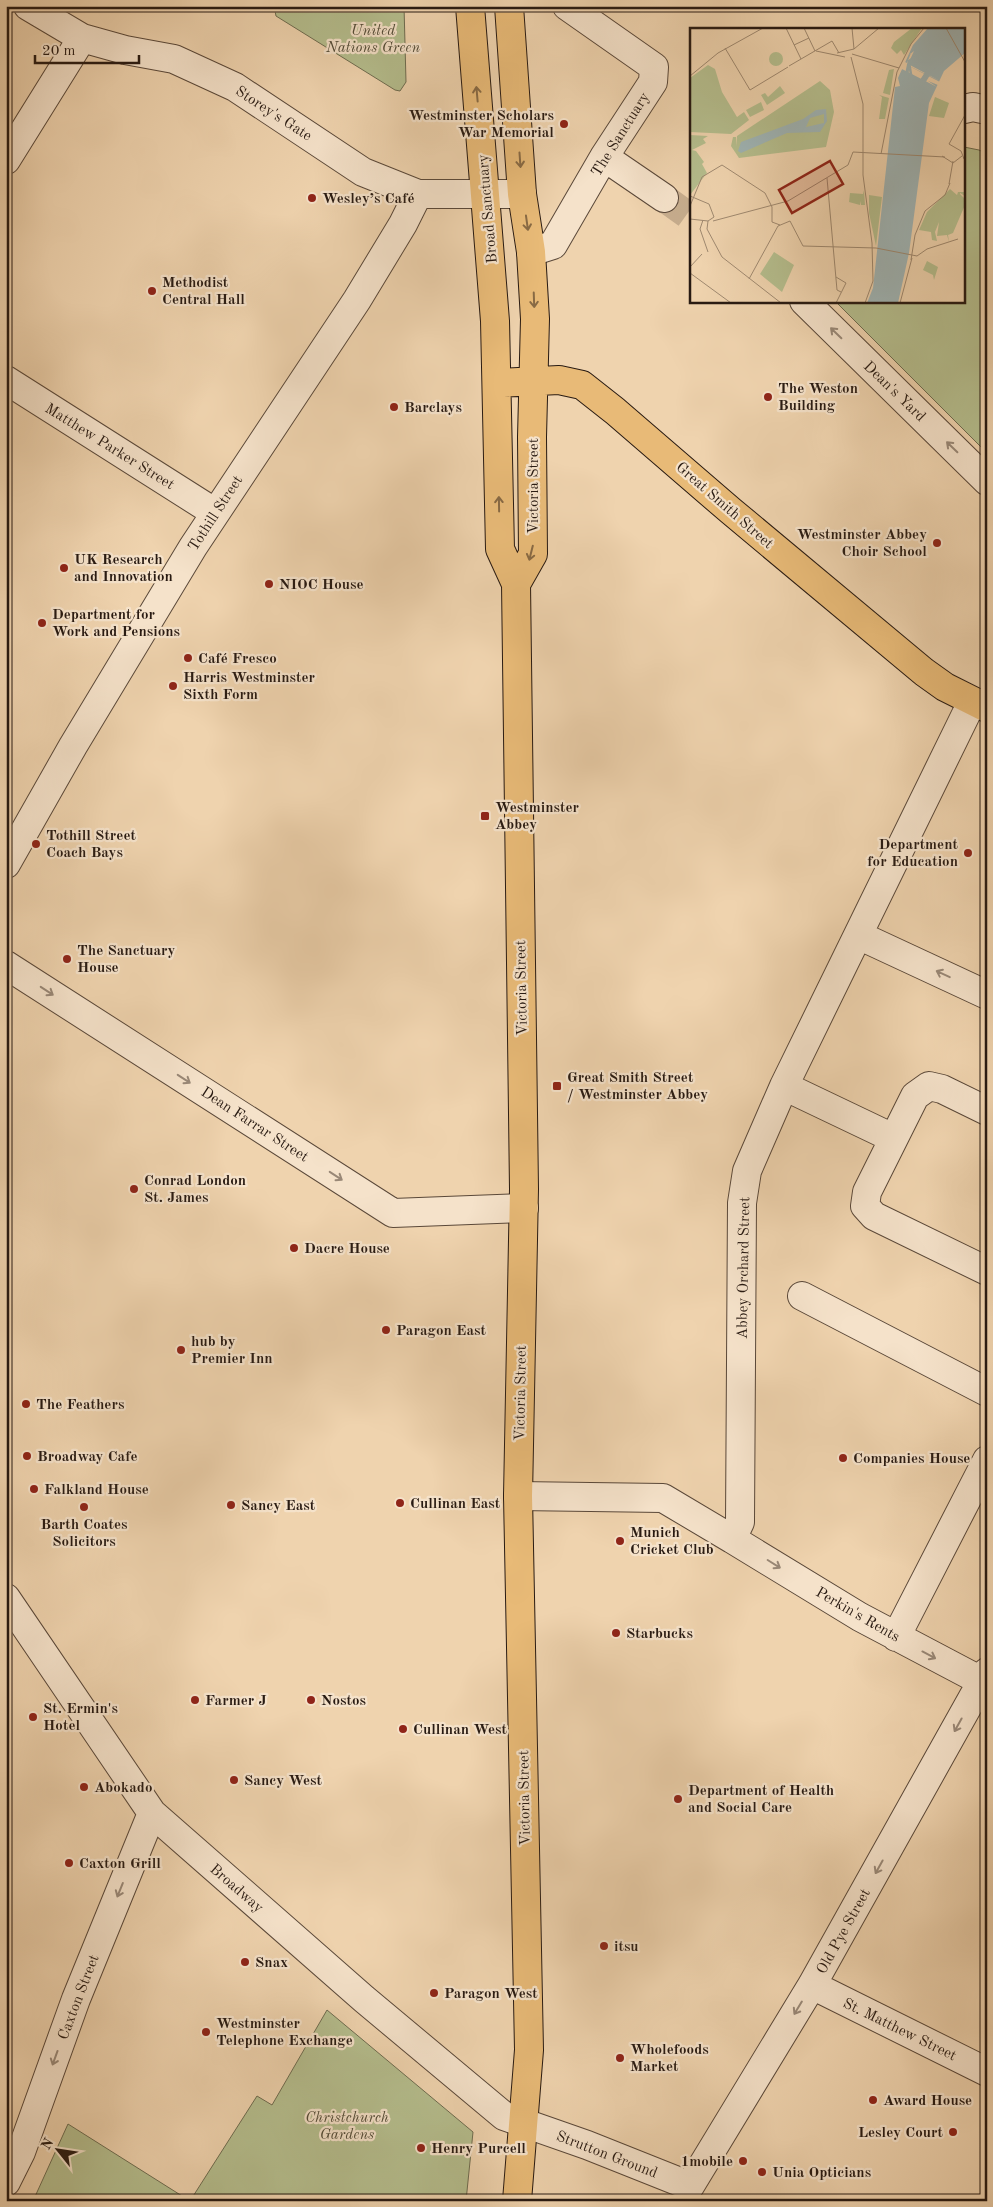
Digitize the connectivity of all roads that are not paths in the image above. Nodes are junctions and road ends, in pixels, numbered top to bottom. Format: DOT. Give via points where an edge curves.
graph roads {
  1 [pos="28,6"];
  2 [pos="470,6"];
  3 [pos="509,6"];
  4 [pos="567,6"];
  5 [pos="82,38"];
  6 [pos="966,109"];
  7 [pos="987,110"];
  8 [pos="604,157"];
  9 [pos="6,160"];
  10 [pos="418,194"];
  11 [pos="522,194"];
  12 [pos="485,195"];
  13 [pos="664,198"];
  14 [pos="531,252"];
  15 [pos="805,302"];
  16 [pos="6,380"];
  17 [pos="534,382"];
  18 [pos="497,383"];
  19 [pos="987,481"];
  20 [pos="214,512"];
  21 [pos="516,584"];
  22 [pos="980,705"];
  23 [pos="6,864"];
  24 [pos="858,935"];
  25 [pos="6,965"];
  26 [pos="987,995"];
  27 [pos="784,1086"];
  28 [pos="987,1111"];
  29 [pos="893,1138"];
  30 [pos="524,1208"];
  31 [pos="987,1271"];
  32 [pos="802,1296"];
  33 [pos="987,1392"];
  34 [pos="987,1460"];
  35 [pos="518,1496"];
  36 [pos="732,1539"];
  37 [pos="6,1598"];
  38 [pos="896,1637"];
  39 [pos="985,1679"];
  40 [pos="152,1812"];
  41 [pos="812,1985"];
  42 [pos="987,2072"];
  43 [pos="524,2124"];
  44 [pos="6,2182"];
  45 [pos="690,2186"];
  46 [pos="517,2201"];
  1 -- 5 [label="street, Storey's Gate"];
  12 -- 2 [label="main road, Broad Sanctuary, one-way"];
  3 -- 11 [label="main road, one-way"];
  4 -- 8 [label="street, The Sanctuary" via="654,67 653,82"];
  5 -- 9 [label="street"];
  5 -- 10 [label="street, Storey's Gate" via="174,59 235,87 363,172"];
  6 -- 7 [label="street"];
  8 -- 13 [label="street"];
  8 -- 14 [label="street, The Sanctuary" via="553,245"];
  10 -- 12 [label="street, Storey's Gate"];
  10 -- 20 [label="street, Tothill Street" via="357,300"];
  11 -- 12 [label="street, Storey's Gate"];
  11 -- 14 [label="main road, one-way"];
  12 -- 18 [label="main road, Broad Sanctuary"];
  14 -- 17 [label="main road, one-way"];
  19 -- 15 [label="street, Dean's Yard, one-way"];
  16 -- 20 [label="street, Matthew Parker Street"];
  17 -- 18 [label="main road, Great Smith Street"];
  17 -- 21 [label="main road, Victoria Street, one-way" via="533,554"];
  17 -- 22 [label="main road, Great Smith Street" via="559,380 582,386 599,397 924,672"];
  21 -- 18 [label="main road, Victoria Street, one-way" via="500,549"];
  20 -- 23 [label="street, Tothill Street"];
  21 -- 30 [label="main road, Victoria Street"];
  22 -- 24 [label="street, Abbey Orchard Street"];
  26 -- 24 [label="street, one-way"];
  24 -- 27 [label="street, Abbey Orchard Street"];
  25 -- 30 [label="street, Dean Farrar Street, one-way" via="393,1213"];
  27 -- 29 [label="street"];
  27 -- 36 [label="street, Abbey Orchard Street" via="747,1171 742,1203 740,1522"];
  28 -- 29 [label="street" via="929,1086 915,1096"];
  29 -- 31 [label="street" via="867,1192 865,1206 874,1216"];
  30 -- 35 [label="main road, Victoria Street"];
  32 -- 33 [label="street"];
  34 -- 38 [label="street"];
  35 -- 36 [label="street" via="663,1498"];
  35 -- 43 [label="main road, Victoria Street" via="529,2050"];
  36 -- 38 [label="street, Perkin's Rents, one-way"];
  37 -- 40 [label="street, Broadway"];
  38 -- 39 [label="street, Perkin's Rents, one-way"];
  39 -- 41 [label="street, Old Pye Street, one-way"];
  40 -- 43 [label="street, Broadway" via="488,2104 504,2116"];
  40 -- 44 [label="street, Caxton Street, one-way"];
  41 -- 42 [label="street, St. Matthew Street"];
  41 -- 45 [label="street, Old Pye Street, one-way"];
  43 -- 45 [label="street, Strutton Ground"];
  43 -- 46 [label="main road, Victoria Street"];
}
